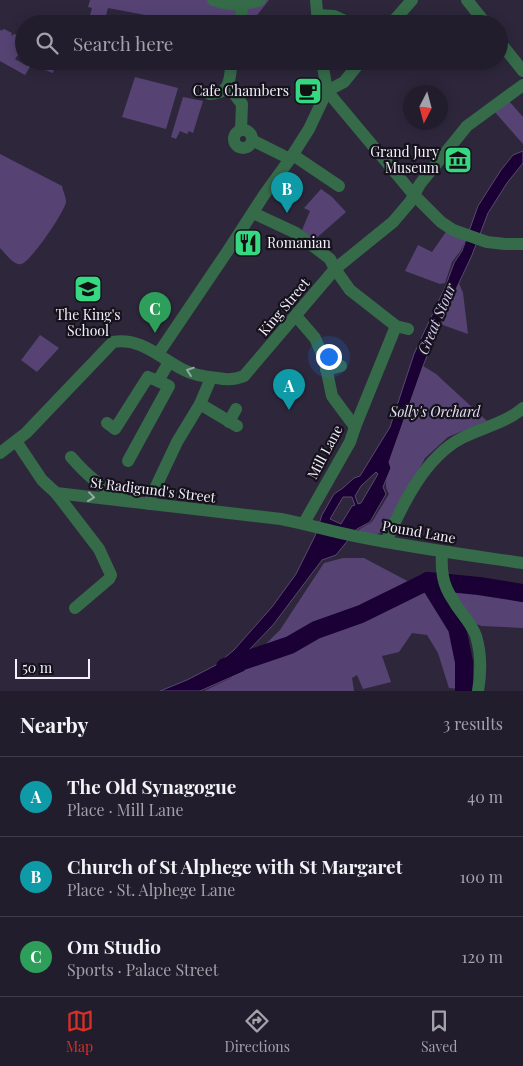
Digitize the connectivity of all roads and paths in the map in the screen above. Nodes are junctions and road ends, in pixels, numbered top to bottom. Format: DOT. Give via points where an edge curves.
graph roads {
  1 [pos="213,0"];
  2 [pos="260,0"];
  3 [pos="316,0"];
  4 [pos="412,0"];
  5 [pos="470,1"];
  6 [pos="243,5"];
  7 [pos="241,15"];
  8 [pos="318,15"];
  9 [pos="399,15"];
  10 [pos="480,15"];
  11 [pos="508,51"];
  12 [pos="521,64"];
  13 [pos="231,70"];
  14 [pos="324,70"];
  15 [pos="354,70"];
  16 [pos="523,85"];
  17 [pos="228,86"];
  18 [pos="327,91"];
  19 [pos="210,94"];
  20 [pos="290,156"];
  21 [pos="339,186"];
  22 [pos="414,194"];
  23 [pos="253,213"];
  24 [pos="523,244"];
  25 [pos="334,269"];
  26 [pos="296,316"];
  27 [pos="158,354"];
  28 [pos="169,362"];
  29 [pos="325,363"];
  30 [pos="341,366"];
  31 [pos="211,378"];
  32 [pos="158,381"];
  33 [pos="200,404"];
  34 [pos="523,408"];
  35 [pos="236,409"];
  36 [pos="107,423"];
  37 [pos="357,423"];
  38 [pos="16,441"];
  39 [pos="0,453"];
  40 [pos="71,457"];
  41 [pos="128,462"];
  42 [pos="56,493"];
  43 [pos="134,502"];
  44 [pos="150,504"];
  45 [pos="312,525"];
  46 [pos="386,542"];
  47 [pos="442,552"];
  48 [pos="523,563"];
  49 [pos="75,608"];
  50 [pos="478,691"];
  1 -- 6 [label="street"];
  2 -- 6 [label="street"];
  3 -- 8 [label="street"];
  4 -- 9 [label="street"];
  5 -- 10 [label="street"];
  6 -- 7 [label="street"];
  11 -- 12 [label="street"];
  13 -- 17 [label="street"];
  14 -- 18 [label="street"];
  15 -- 18 [label="street" via="344,82"];
  16 -- 22 [label="street, King Street" via="467,126"];
  17 -- 19 [label="street" via="218,94"];
  17 -- 20 [label="street" via="242,104 241,130 234,139 238,146 247,147 252,140"];
  18 -- 20 [label="street" via="309,129"];
  18 -- 22 [label="street"];
  20 -- 21 [label="street"];
  20 -- 23 [label="street"];
  22 -- 24 [label="street" via="453,230 487,242"];
  22 -- 25 [label="street, King Street" via="393,222"];
  23 -- 25 [label="street" via="296,233 330,260"];
  23 -- 27 [label="street"];
  25 -- 26 [label="street, King Street"];
  25 -- 37 [label="street" via="350,290 402,328 389,343"];
  26 -- 29 [label="street, Mill Lane" via="314,338"];
  26 -- 31 [label="street, King Street" via="244,376"];
  27 -- 28 [label="street, King Street"];
  27 -- 38 [label="street, King Street" via="132,342 113,342"];
  31 -- 28 [label="street, King Street, one-way"];
  28 -- 32 [label="street"];
  29 -- 30 [label="street"];
  29 -- 37 [label="street, Mill Lane" via="332,396"];
  31 -- 33 [label="street"];
  32 -- 36 [label="street" via="148,377 115,429"];
  32 -- 41 [label="street" via="169,386"];
  33 -- 35 [label="street" via="233,424"];
  33 -- 44 [label="street" via="177,442"];
  34 -- 46 [label="street" via="500,423 461,438 441,451 413,489"];
  37 -- 45 [label="street, Mill Lane"];
  38 -- 39 [label="street, King Street"];
  38 -- 42 [label="street" via="42,480"];
  40 -- 43 [label="street" via="92,480"];
  42 -- 43 [label="street, St Radigund's Street, one-way"];
  42 -- 49 [label="street" via="99,550 111,575"];
  43 -- 44 [label="street, St Radigund's Street"];
  44 -- 45 [label="street, St Radigund's Street"];
  45 -- 46 [label="street, Pound Lane"];
  46 -- 47 [label="street, Pound Lane"];
  47 -- 48 [label="street, Pound Lane"];
  47 -- 50 [label="street" via="442,576 452,599 476,636 480,662"];
}
